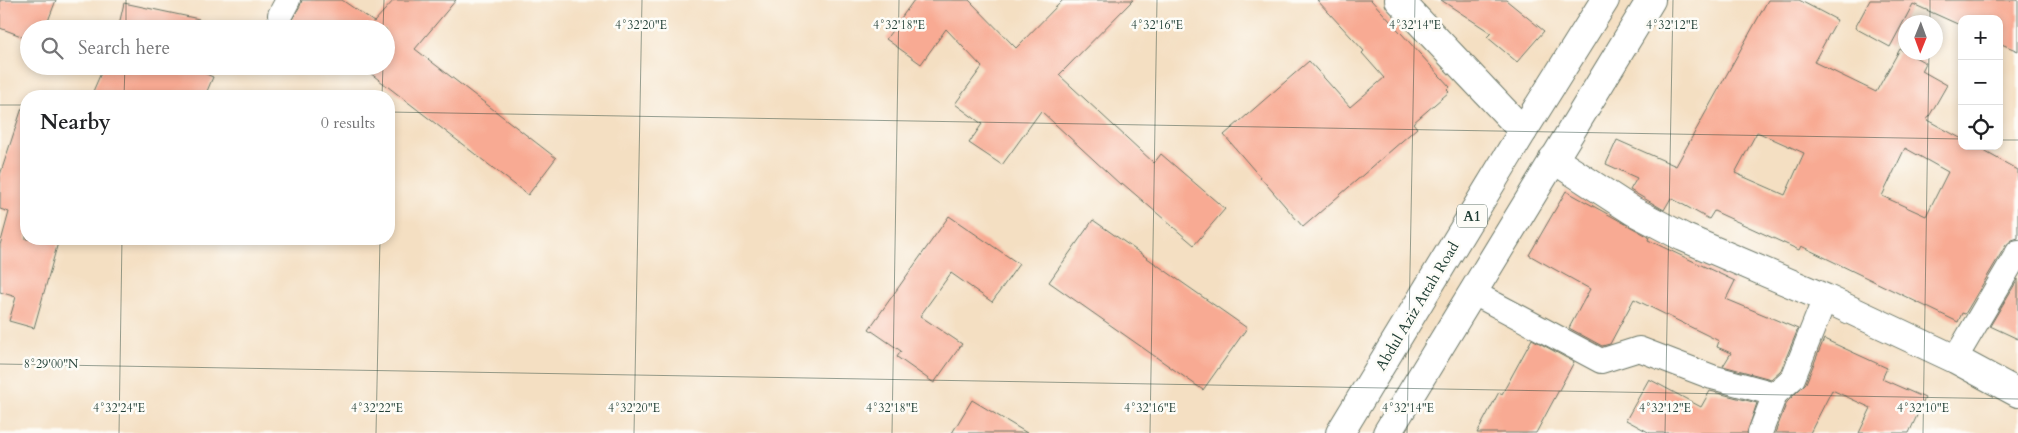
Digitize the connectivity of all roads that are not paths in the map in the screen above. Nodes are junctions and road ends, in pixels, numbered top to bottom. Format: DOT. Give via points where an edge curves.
graph roads {
  1 [pos="1399,0"];
  2 [pos="1605,0"];
  3 [pos="1651,0"];
  4 [pos="1523,131"];
  5 [pos="1553,158"];
  6 [pos="2018,252"];
  7 [pos="1472,292"];
  8 [pos="1825,298"];
  9 [pos="1955,359"];
  10 [pos="2018,393"];
  11 [pos="1775,394"];
  12 [pos="1340,433"];
  13 [pos="1387,433"];
  14 [pos="1760,433"];
  1 -- 4 [label="main road"];
  2 -- 4 [label="main road, Abdul Aziz Attah Road / A1"];
  3 -- 5 [label="main road, A1"];
  4 -- 12 [label="main road, Abdul Aziz Attah Road / A1"];
  5 -- 7 [label="main road, A1"];
  5 -- 8 [label="main road" via="1641,216"];
  6 -- 9 [label="street"];
  7 -- 11 [label="street" via="1601,361 1639,349 1712,377"];
  7 -- 13 [label="main road, A1"];
  8 -- 9 [label="main road"];
  8 -- 11 [label="street" via="1793,378"];
  9 -- 10 [label="main road"];
  11 -- 14 [label="street"];
}
